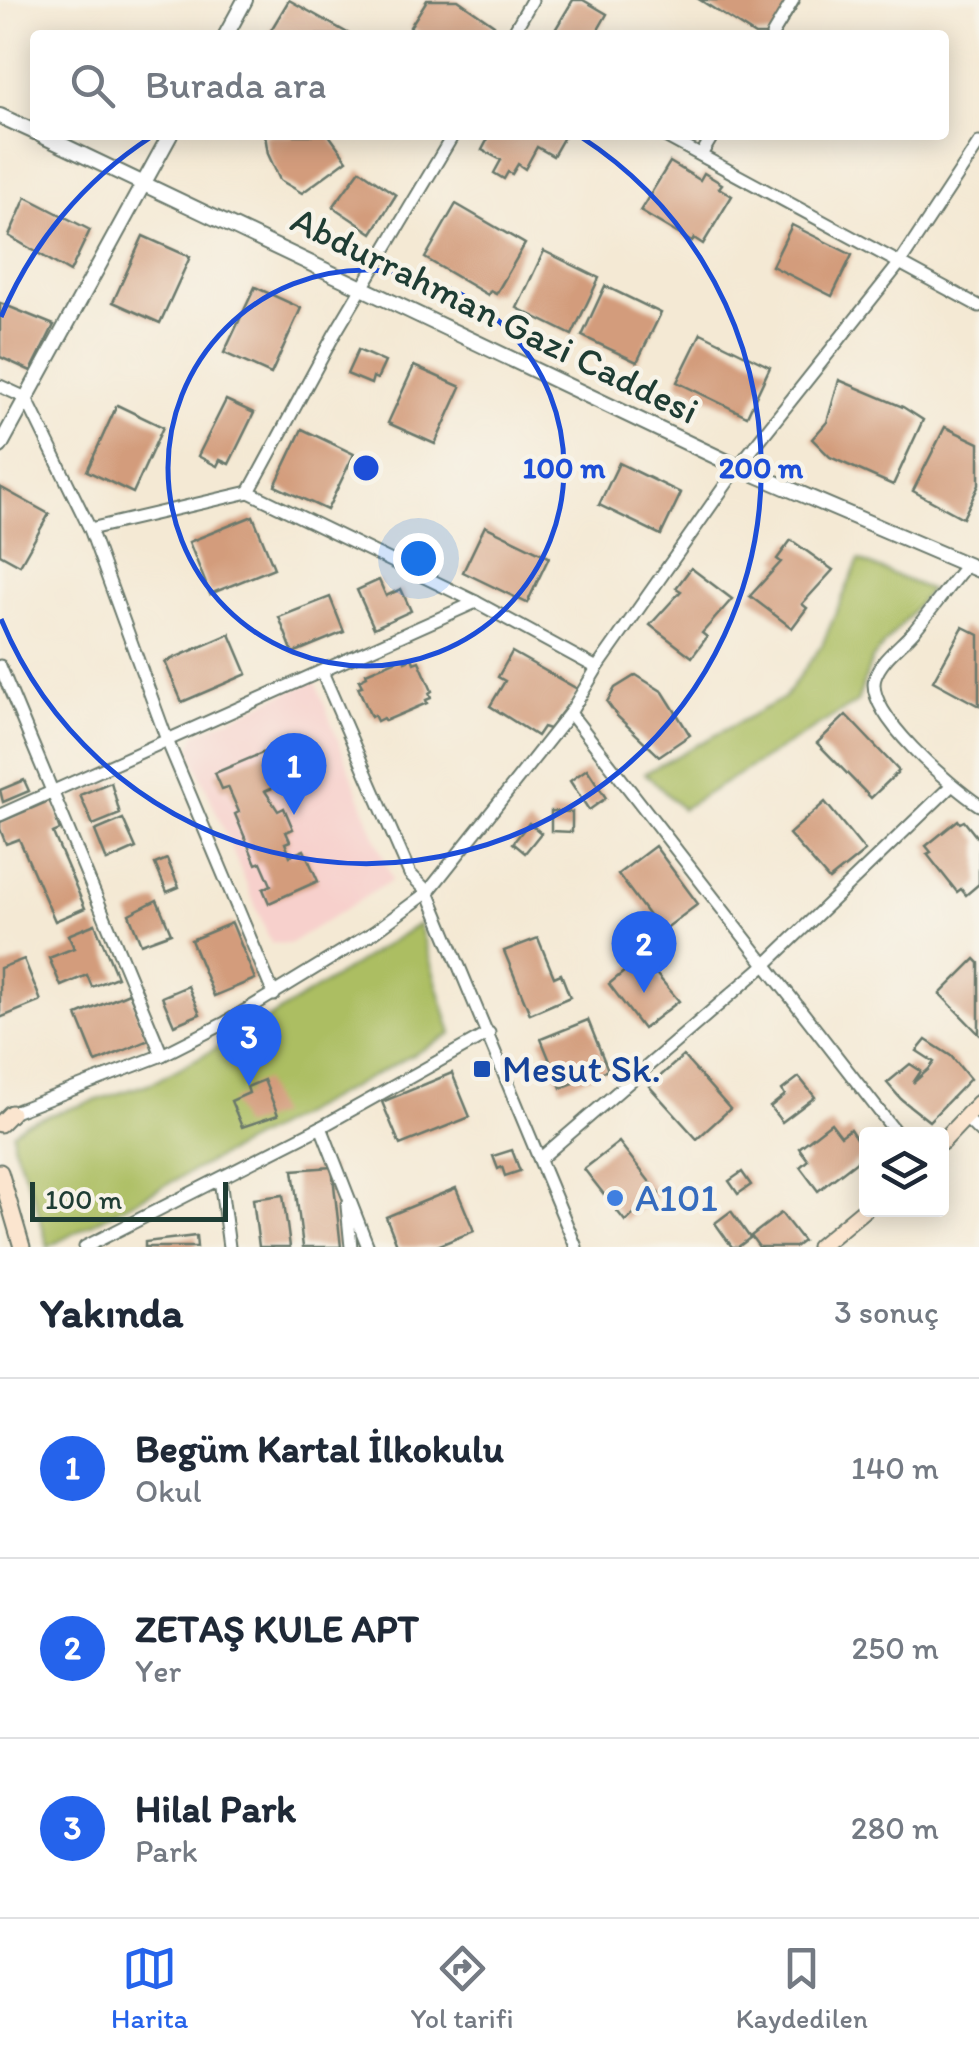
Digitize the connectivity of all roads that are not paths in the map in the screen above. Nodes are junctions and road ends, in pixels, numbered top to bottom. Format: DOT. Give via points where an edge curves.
graph roads {
  1 [pos="246,0"];
  2 [pos="532,0"];
  3 [pos="793,0"];
  4 [pos="229,30"];
  5 [pos="515,30"];
  6 [pos="775,30"];
  7 [pos="0,116"];
  8 [pos="30,130"];
  9 [pos="51,140"];
  10 [pos="167,140"];
  11 [pos="450,140"];
  12 [pos="671,140"];
  13 [pos="710,140"];
  14 [pos="979,143"];
  15 [pos="700,156"];
  16 [pos="144,183"];
  17 [pos="900,263"];
  18 [pos="361,288"];
  19 [pos="979,306"];
  20 [pos="0,386"];
  21 [pos="26,398"];
  22 [pos="0,446"];
  23 [pos="738,467"];
  24 [pos="249,492"];
  25 [pos="90,530"];
  26 [pos="973,567"];
  27 [pos="476,602"];
  28 [pos="0,666"];
  29 [pos="597,668"];
  30 [pos="322,672"];
  31 [pos="570,713"];
  32 [pos="167,740"];
  33 [pos="951,786"];
  34 [pos="55,792"];
  35 [pos="979,805"];
  36 [pos="0,815"];
  37 [pos="428,892"];
  38 [pos="766,964"];
  39 [pos="274,995"];
  40 [pos="490,1033"];
  41 [pos="162,1055"];
  42 [pos="979,1103"];
  43 [pos="4,1116"];
  44 [pos="966,1117"];
  45 [pos="321,1127"];
  46 [pos="892,1127"];
  47 [pos="979,1130"];
  48 [pos="949,1135"];
  49 [pos="541,1158"];
  50 [pos="0,1172"];
  51 [pos="220,1178"];
  52 [pos="345,1191"];
  53 [pos="859,1214"];
  54 [pos="22,1247"];
  55 [pos="84,1247"];
  56 [pos="229,1247"];
  57 [pos="351,1247"];
  58 [pos="368,1247"];
  59 [pos="576,1247"];
  60 [pos="819,1247"];
  1 -- 4 [label="street"];
  2 -- 5 [label="street"];
  3 -- 6 [label="street"];
  7 -- 8 [label="street, Abdurrahman Gazi Caddesi"];
  9 -- 16 [label="street, Abdurrahman Gazi Caddesi"];
  10 -- 16 [label="street"];
  11 -- 18 [label="street"];
  12 -- 15 [label="street"];
  13 -- 15 [label="street"];
  14 -- 17 [label="street"];
  15 -- 17 [label="street"];
  16 -- 18 [label="street, Abdurrahman Gazi Caddesi"];
  16 -- 21 [label="street"];
  17 -- 19 [label="street"];
  17 -- 23 [label="street"];
  18 -- 23 [label="street, Abdurrahman Gazi Caddesi"];
  18 -- 24 [label="street"];
  20 -- 21 [label="street"];
  21 -- 22 [label="street"];
  21 -- 25 [label="street"];
  23 -- 26 [label="street, Abdurrahman Gazi Caddesi"];
  23 -- 29 [label="street"];
  24 -- 25 [label="street"];
  24 -- 27 [label="street"];
  25 -- 32 [label="street"];
  26 -- 33 [label="street" via="880,666 873,682 888,719"];
  27 -- 29 [label="street"];
  27 -- 30 [label="street"];
  28 -- 34 [label="street"];
  29 -- 31 [label="street"];
  30 -- 32 [label="street"];
  30 -- 37 [label="street" via="410,874"];
  31 -- 37 [label="street"];
  31 -- 38 [label="street"];
  32 -- 34 [label="street"];
  32 -- 39 [label="street"];
  33 -- 35 [label="street"];
  33 -- 38 [label="street"];
  34 -- 36 [label="street"];
  34 -- 41 [label="street"];
  37 -- 39 [label="street"];
  37 -- 40 [label="street"];
  38 -- 46 [label="street"];
  38 -- 49 [label="street"];
  39 -- 41 [label="street"];
  40 -- 45 [label="street"];
  40 -- 49 [label="street"];
  41 -- 43 [label="street"];
  42 -- 44 [label="main road"];
  44 -- 47 [label="street"];
  44 -- 48 [label="main road"];
  45 -- 51 [label="street"];
  45 -- 52 [label="street"];
  49 -- 59 [label="street"];
  50 -- 54 [label="main road"];
  51 -- 55 [label="street"];
  51 -- 56 [label="street"];
  52 -- 57 [label="street"];
  52 -- 58 [label="street"];
  53 -- 60 [label="main road"];
}
